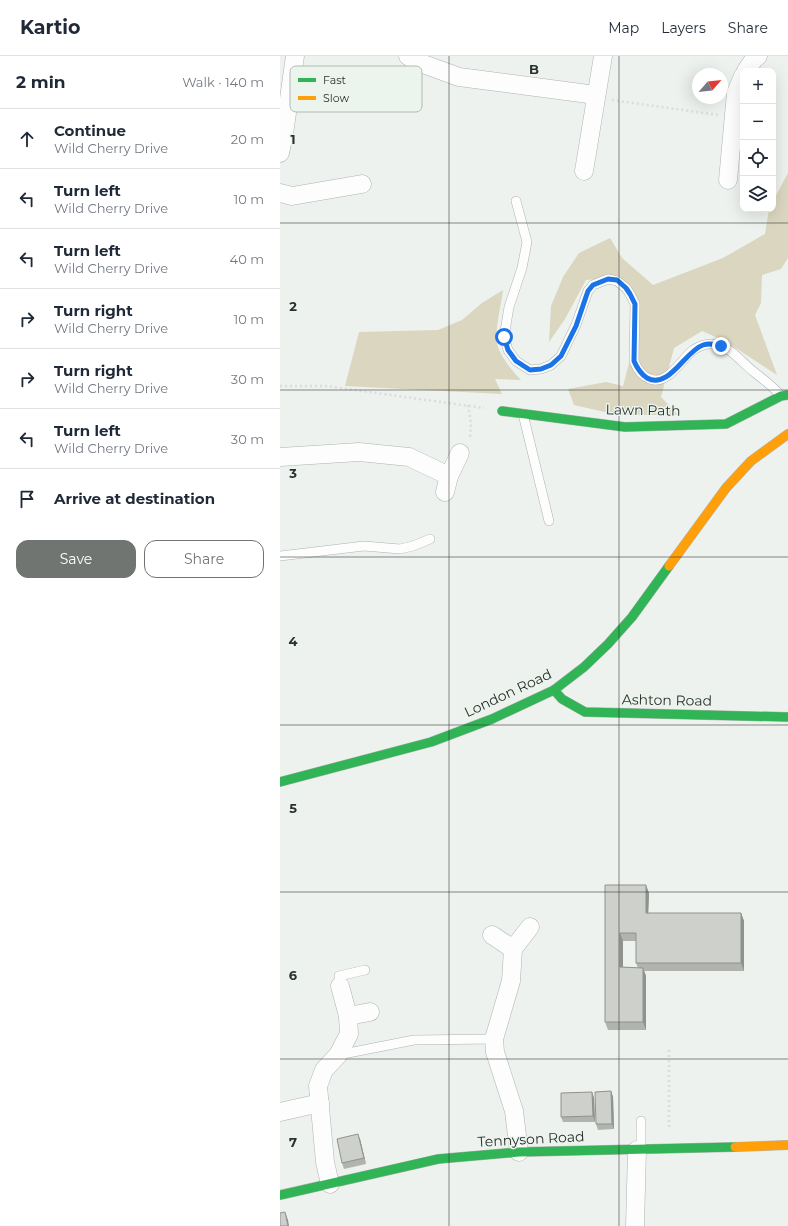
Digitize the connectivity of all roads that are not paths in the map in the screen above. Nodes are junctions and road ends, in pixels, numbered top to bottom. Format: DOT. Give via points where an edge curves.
graph roads {
  1 [pos="295,56"];
  2 [pos="408,56"];
  3 [pos="604,56"];
  4 [pos="758,56"];
  5 [pos="293,66"];
  6 [pos="748,68"];
  7 [pos="740,83"];
  8 [pos="290,88"];
  9 [pos="596,95"];
  10 [pos="280,153"];
  11 [pos="584,170"];
  12 [pos="728,180"];
  13 [pos="362,184"];
  14 [pos="280,193"];
  15 [pos="516,201"];
  16 [pos="785,395"];
  17 [pos="502,411"];
  18 [pos="522,414"];
  19 [pos="788,434"];
  20 [pos="460,453"];
  21 [pos="280,457"];
  22 [pos="549,521"];
  23 [pos="430,539"];
  24 [pos="280,556"];
  25 [pos="554,690"];
  26 [pos="788,717"];
  27 [pos="280,782"];
  28 [pos="530,927"];
  29 [pos="492,935"];
  30 [pos="513,949"];
  31 [pos="365,970"];
  32 [pos="340,986"];
  33 [pos="370,1012"];
  34 [pos="348,1016"];
  35 [pos="494,1039"];
  36 [pos="338,1055"];
  37 [pos="320,1104"];
  38 [pos="280,1112"];
  39 [pos="641,1121"];
  40 [pos="788,1145"];
  41 [pos="639,1150"];
  42 [pos="519,1152"];
  43 [pos="330,1184"];
  44 [pos="280,1195"];
  45 [pos="634,1226"];
  1 -- 5 [label="street"];
  2 -- 9 [label="street" via="415,62 459,77"];
  3 -- 9 [label="street"];
  4 -- 6 [label="street"];
  7 -- 12 [label="street" via="736,93"];
  8 -- 10 [label="street"];
  9 -- 11 [label="street"];
  13 -- 14 [label="street" via="292,196"];
  15 -- 16 [label="lane" via="527,242 522,268 509,307 504,337 508,350 516,361 530,370 551,365 561,356 576,326 588,291 593,285 608,279 617,280 626,288 635,304 634,361 646,378 658,381 669,375 693,350 711,344 721,346 734,354"];
  16 -- 18 [label="street, Lawn Path" via="726,424 625,426"];
  17 -- 18 [label="street, Lawn Path"];
  18 -- 22 [label="lane"];
  19 -- 25 [label="street, London Road" via="751,461 726,488 632,617 584,667"];
  20 -- 21 [label="street" via="447,484 409,458 359,452"];
  23 -- 24 [label="lane" via="400,549 364,546"];
  25 -- 26 [label="street, Ashton Road" via="562,699 585,712"];
  25 -- 27 [label="street, London Road" via="492,719 431,742"];
  28 -- 30 [label="street"];
  29 -- 30 [label="street"];
  30 -- 35 [label="street" via="511,981"];
  31 -- 32 [label="lane" via="339,976"];
  32 -- 34 [label="street"];
  33 -- 34 [label="street"];
  34 -- 36 [label="street" via="348,1034"];
  35 -- 36 [label="lane" via="414,1040"];
  35 -- 42 [label="street" via="495,1052 514,1111"];
  36 -- 37 [label="street" via="324,1070 318,1086"];
  37 -- 38 [label="street"];
  37 -- 43 [label="street" via="325,1162"];
  39 -- 41 [label="lane"];
  40 -- 41 [label="street, Tennyson Road"];
  41 -- 42 [label="street, Tennyson Road"];
  41 -- 45 [label="street"];
  42 -- 43 [label="street, Tennyson Road" via="438,1159"];
  43 -- 44 [label="street, Tennyson Road"];
}
